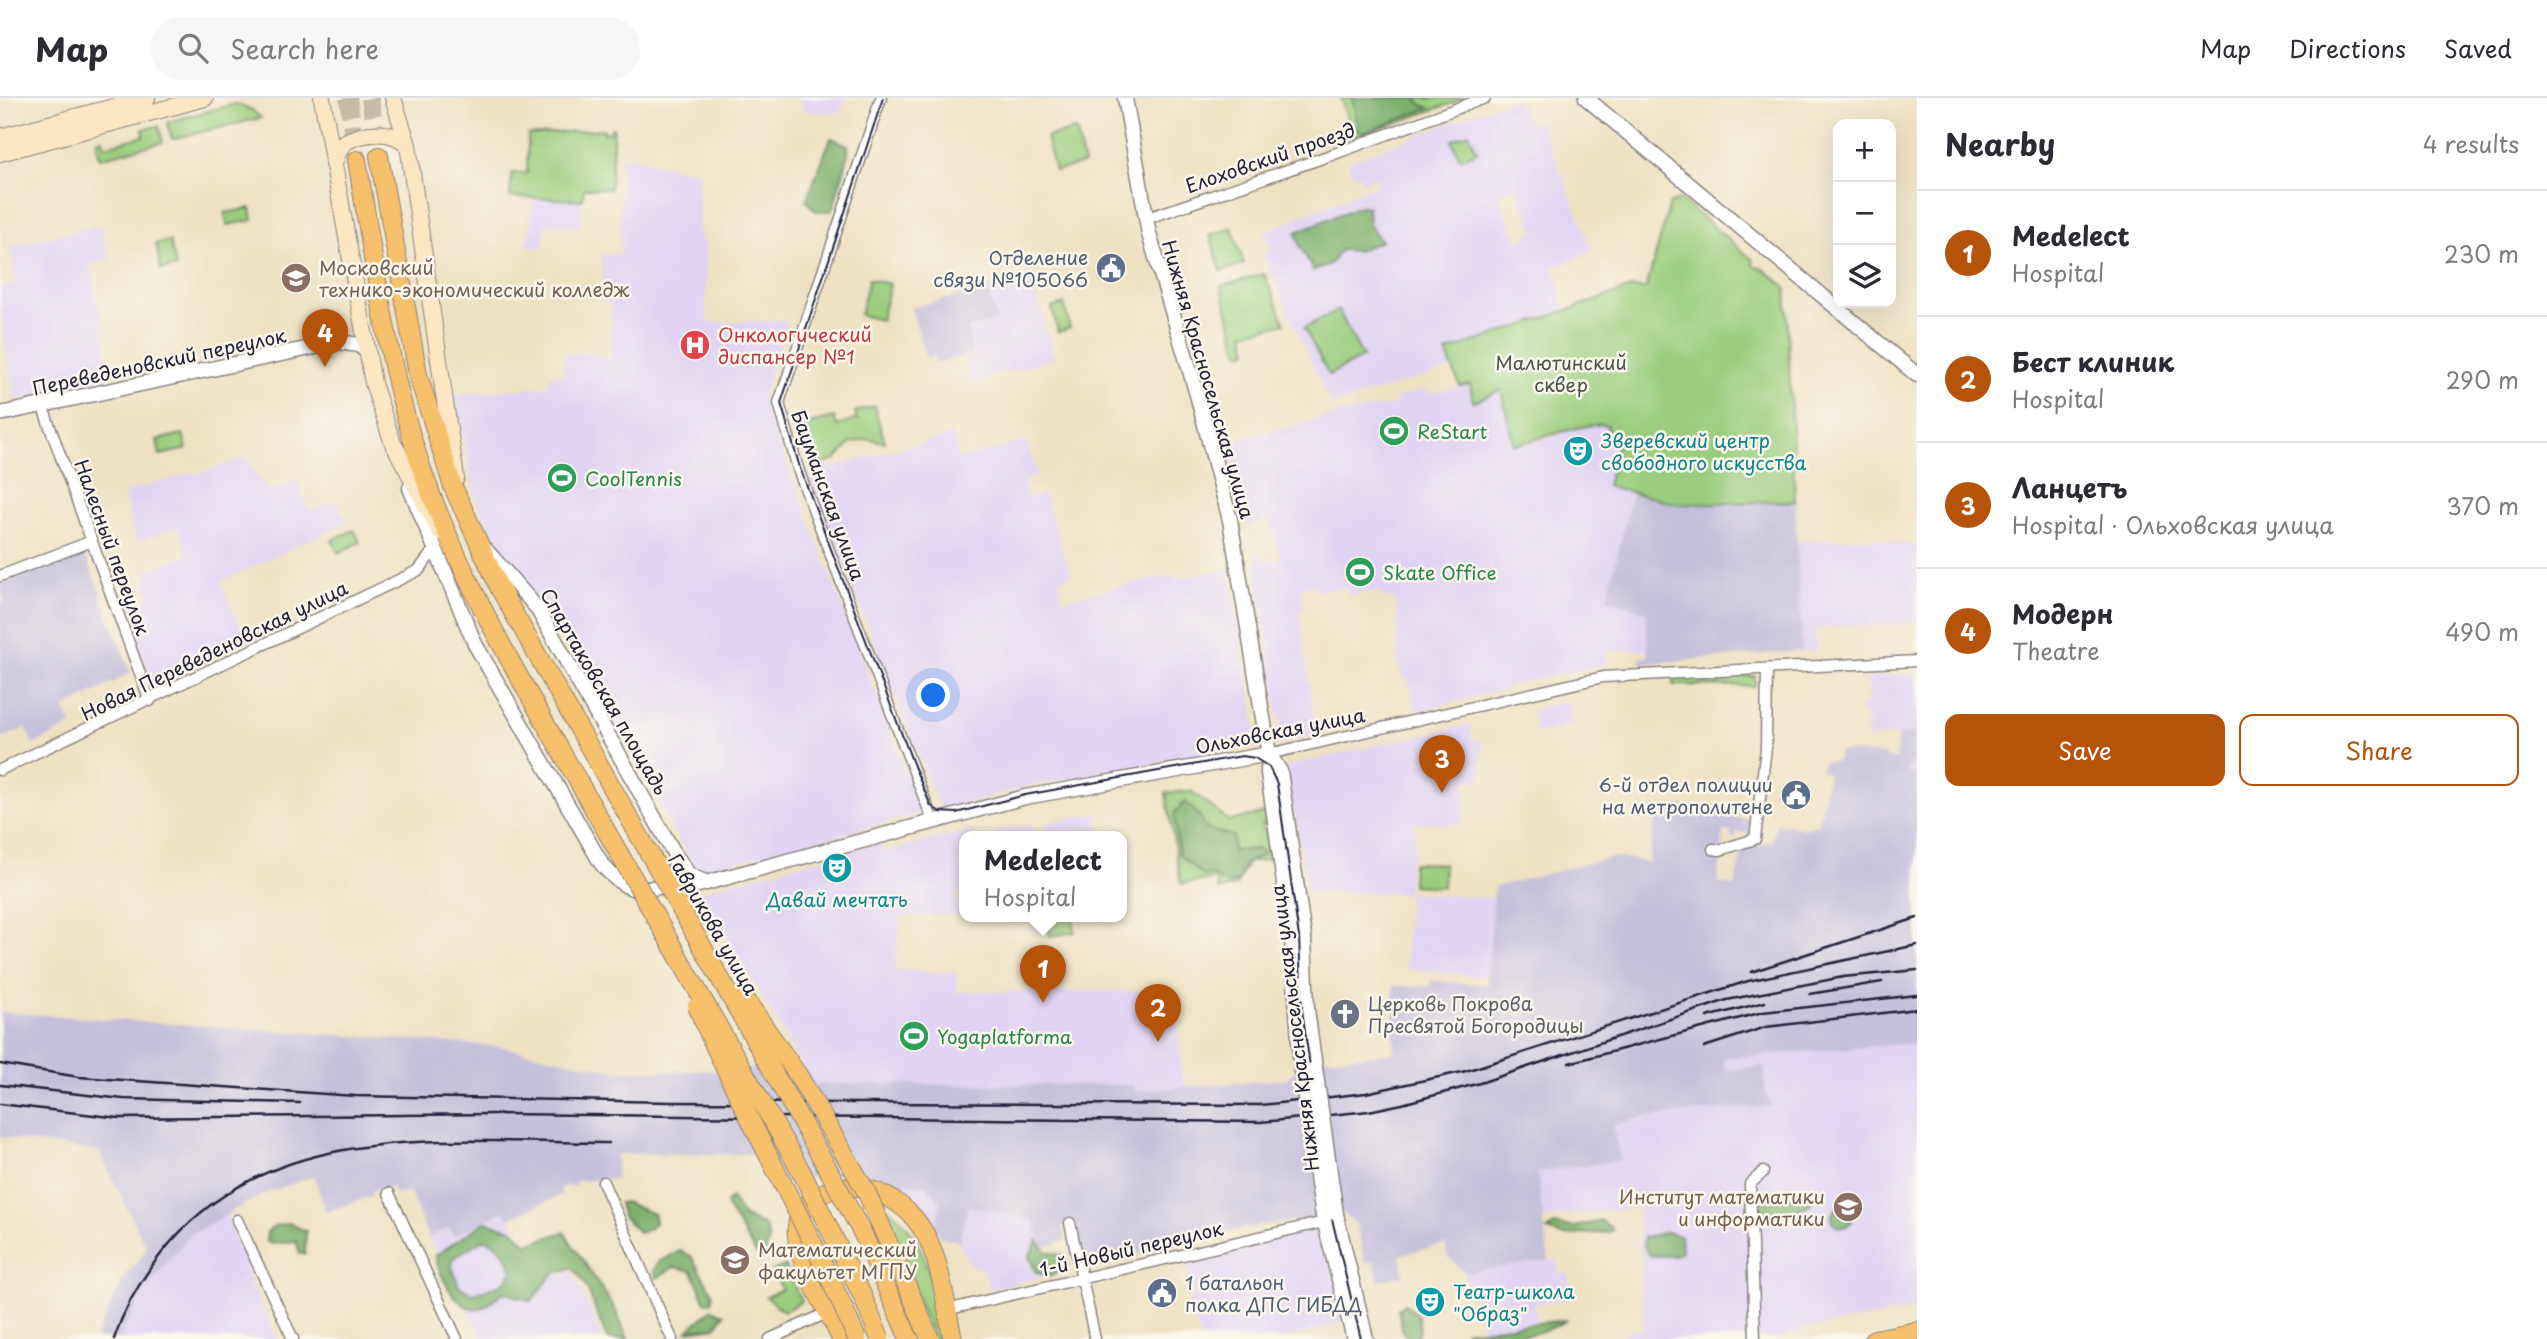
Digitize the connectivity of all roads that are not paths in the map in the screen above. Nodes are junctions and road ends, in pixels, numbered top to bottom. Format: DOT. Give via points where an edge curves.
graph roads {
  1 [pos="147,98"];
  2 [pos="205,98"];
  3 [pos="322,98"];
  4 [pos="393,98"];
  5 [pos="406,98"];
  6 [pos="881,98"];
  7 [pos="1125,98"];
  8 [pos="1485,98"];
  9 [pos="1586,98"];
  10 [pos="0,137"];
  11 [pos="408,145"];
  12 [pos="0,152"];
  13 [pos="379,156"];
  14 [pos="357,160"];
  15 [pos="333,164"];
  16 [pos="1145,219"];
  17 [pos="366,351"];
  18 [pos="1917,375"];
  19 [pos="42,405"];
  20 [pos="0,414"];
  21 [pos="412,435"];
  22 [pos="391,441"];
  23 [pos="459,502"];
  24 [pos="425,505"];
  25 [pos="472,534"];
  26 [pos="92,541"];
  27 [pos="439,544"];
  28 [pos="0,576"];
  29 [pos="479,602"];
  30 [pos="1917,661"];
  31 [pos="1766,669"];
  32 [pos="150,701"];
  33 [pos="1269,754"];
  34 [pos="0,771"];
  35 [pos="933,821"];
  36 [pos="1713,849"];
  37 [pos="674,853"];
  38 [pos="707,883"];
  39 [pos="659,887"];
  40 [pos="685,912"];
  41 [pos="664,928"];
  42 [pos="1763,1172"];
  43 [pos="603,1182"];
  44 [pos="388,1193"];
  45 [pos="1328,1217"];
  46 [pos="237,1220"];
  47 [pos="1069,1223"];
  48 [pos="1080,1276"];
  49 [pos="946,1310"];
  50 [pos="829,1312"];
  51 [pos="1917,1331"];
  52 [pos="293,1339"];
  53 [pos="457,1339"];
  54 [pos="672,1339"];
  55 [pos="771,1339"];
  56 [pos="841,1339"];
  57 [pos="857,1339"];
  58 [pos="880,1339"];
  59 [pos="909,1339"];
  60 [pos="930,1339"];
  61 [pos="953,1339"];
  62 [pos="1095,1339"];
  63 [pos="1354,1339"];
  64 [pos="1366,1339"];
  65 [pos="1755,1339"];
  66 [pos="1874,1339"];
  1 -- 10 [label="main road"];
  2 -- 12 [label="main road"];
  3 -- 15 [label="main road"];
  4 -- 11 [label="main road"];
  5 -- 11 [label="main road"];
  6 -- 35 [label="street, Бауманская улица" via="782,386 780,410 816,517"];
  7 -- 16 [label="street, Нижняя Красносельская улица"];
  8 -- 16 [label="street, Елоховский проезд"];
  9 -- 18 [label="street"];
  11 -- 15 [label="main road" via="393,134 358,137 343,143"];
  11 -- 23 [label="main road"];
  13 -- 23 [label="main road, Спартаковская площадь" via="418,375"];
  14 -- 21 [label="main road" via="382,306"];
  15 -- 17 [label="main road"];
  16 -- 33 [label="street, Нижняя Красносельская улица" via="1230,520"];
  17 -- 19 [label="street, Переведеновский переулок" via="359,345 338,342"];
  17 -- 22 [label="main road"];
  19 -- 20 [label="street, Переведеновский переулок"];
  19 -- 26 [label="street, Налесный переулок"];
  21 -- 24 [label="street"];
  21 -- 27 [label="main road"];
  22 -- 24 [label="main road"];
  22 -- 27 [label="street"];
  23 -- 25 [label="main road, Спартаковская площадь"];
  24 -- 27 [label="street"];
  24 -- 29 [label="main road"];
  25 -- 37 [label="street, Спартаковская площадь" via="537,608"];
  25 -- 40 [label="main road, Гаврикова улица, bridge"];
  26 -- 28 [label="street"];
  26 -- 32 [label="street, Налесный переулок"];
  27 -- 29 [label="main road"];
  27 -- 32 [label="street, Новая Переведеновская улица" via="409,575"];
  27 -- 39 [label="street" via="475,643 601,863 625,885"];
  29 -- 41 [label="main road, bridge"];
  30 -- 31 [label="street, Ольховская улица"];
  31 -- 33 [label="street, Ольховская улица" via="1603,677"];
  31 -- 36 [label="street" via="1766,747 1755,839"];
  32 -- 34 [label="street, Новая Переведеновская улица"];
  33 -- 35 [label="street, Ольховская улица" via="1039,794"];
  33 -- 45 [label="street, Нижняя Красносельская улица, bridge" via="1268,774"];
  35 -- 38 [label="street, Ольховская улица"];
  37 -- 38 [label="street, Спартаковская площадь" via="689,874"];
  37 -- 39 [label="street" via="677,869"];
  38 -- 39 [label="street, Ольховская улица"];
  40 -- 59 [label="main road, Гаврикова улица, bridge" via="858,1225"];
  40 -- 60 [label="main road, bridge" via="798,1075 866,1191"];
  41 -- 57 [label="main road, bridge" via="740,1103 826,1265"];
  41 -- 58 [label="main road, bridge" via="801,1171"];
  42 -- 65 [label="street" via="1750,1184"];
  43 -- 54 [label="street"];
  44 -- 53 [label="street"];
  45 -- 48 [label="street, 1-й Новый переулок"];
  45 -- 63 [label="street, Нижняя Красносельская улица"];
  45 -- 64 [label="street, Нижняя Красносельская улица"];
  46 -- 52 [label="street"];
  47 -- 48 [label="street"];
  48 -- 49 [label="street, 1-й Новый переулок"];
  48 -- 62 [label="street"];
  49 -- 50 [label="main road" via="934,1254 915,1219 885,1196 845,1187 808,1202 799,1218 797,1235 803,1257"];
  49 -- 61 [label="main road"];
  50 -- 55 [label="street"];
  50 -- 56 [label="main road"];
  51 -- 66 [label="main road"];
}
